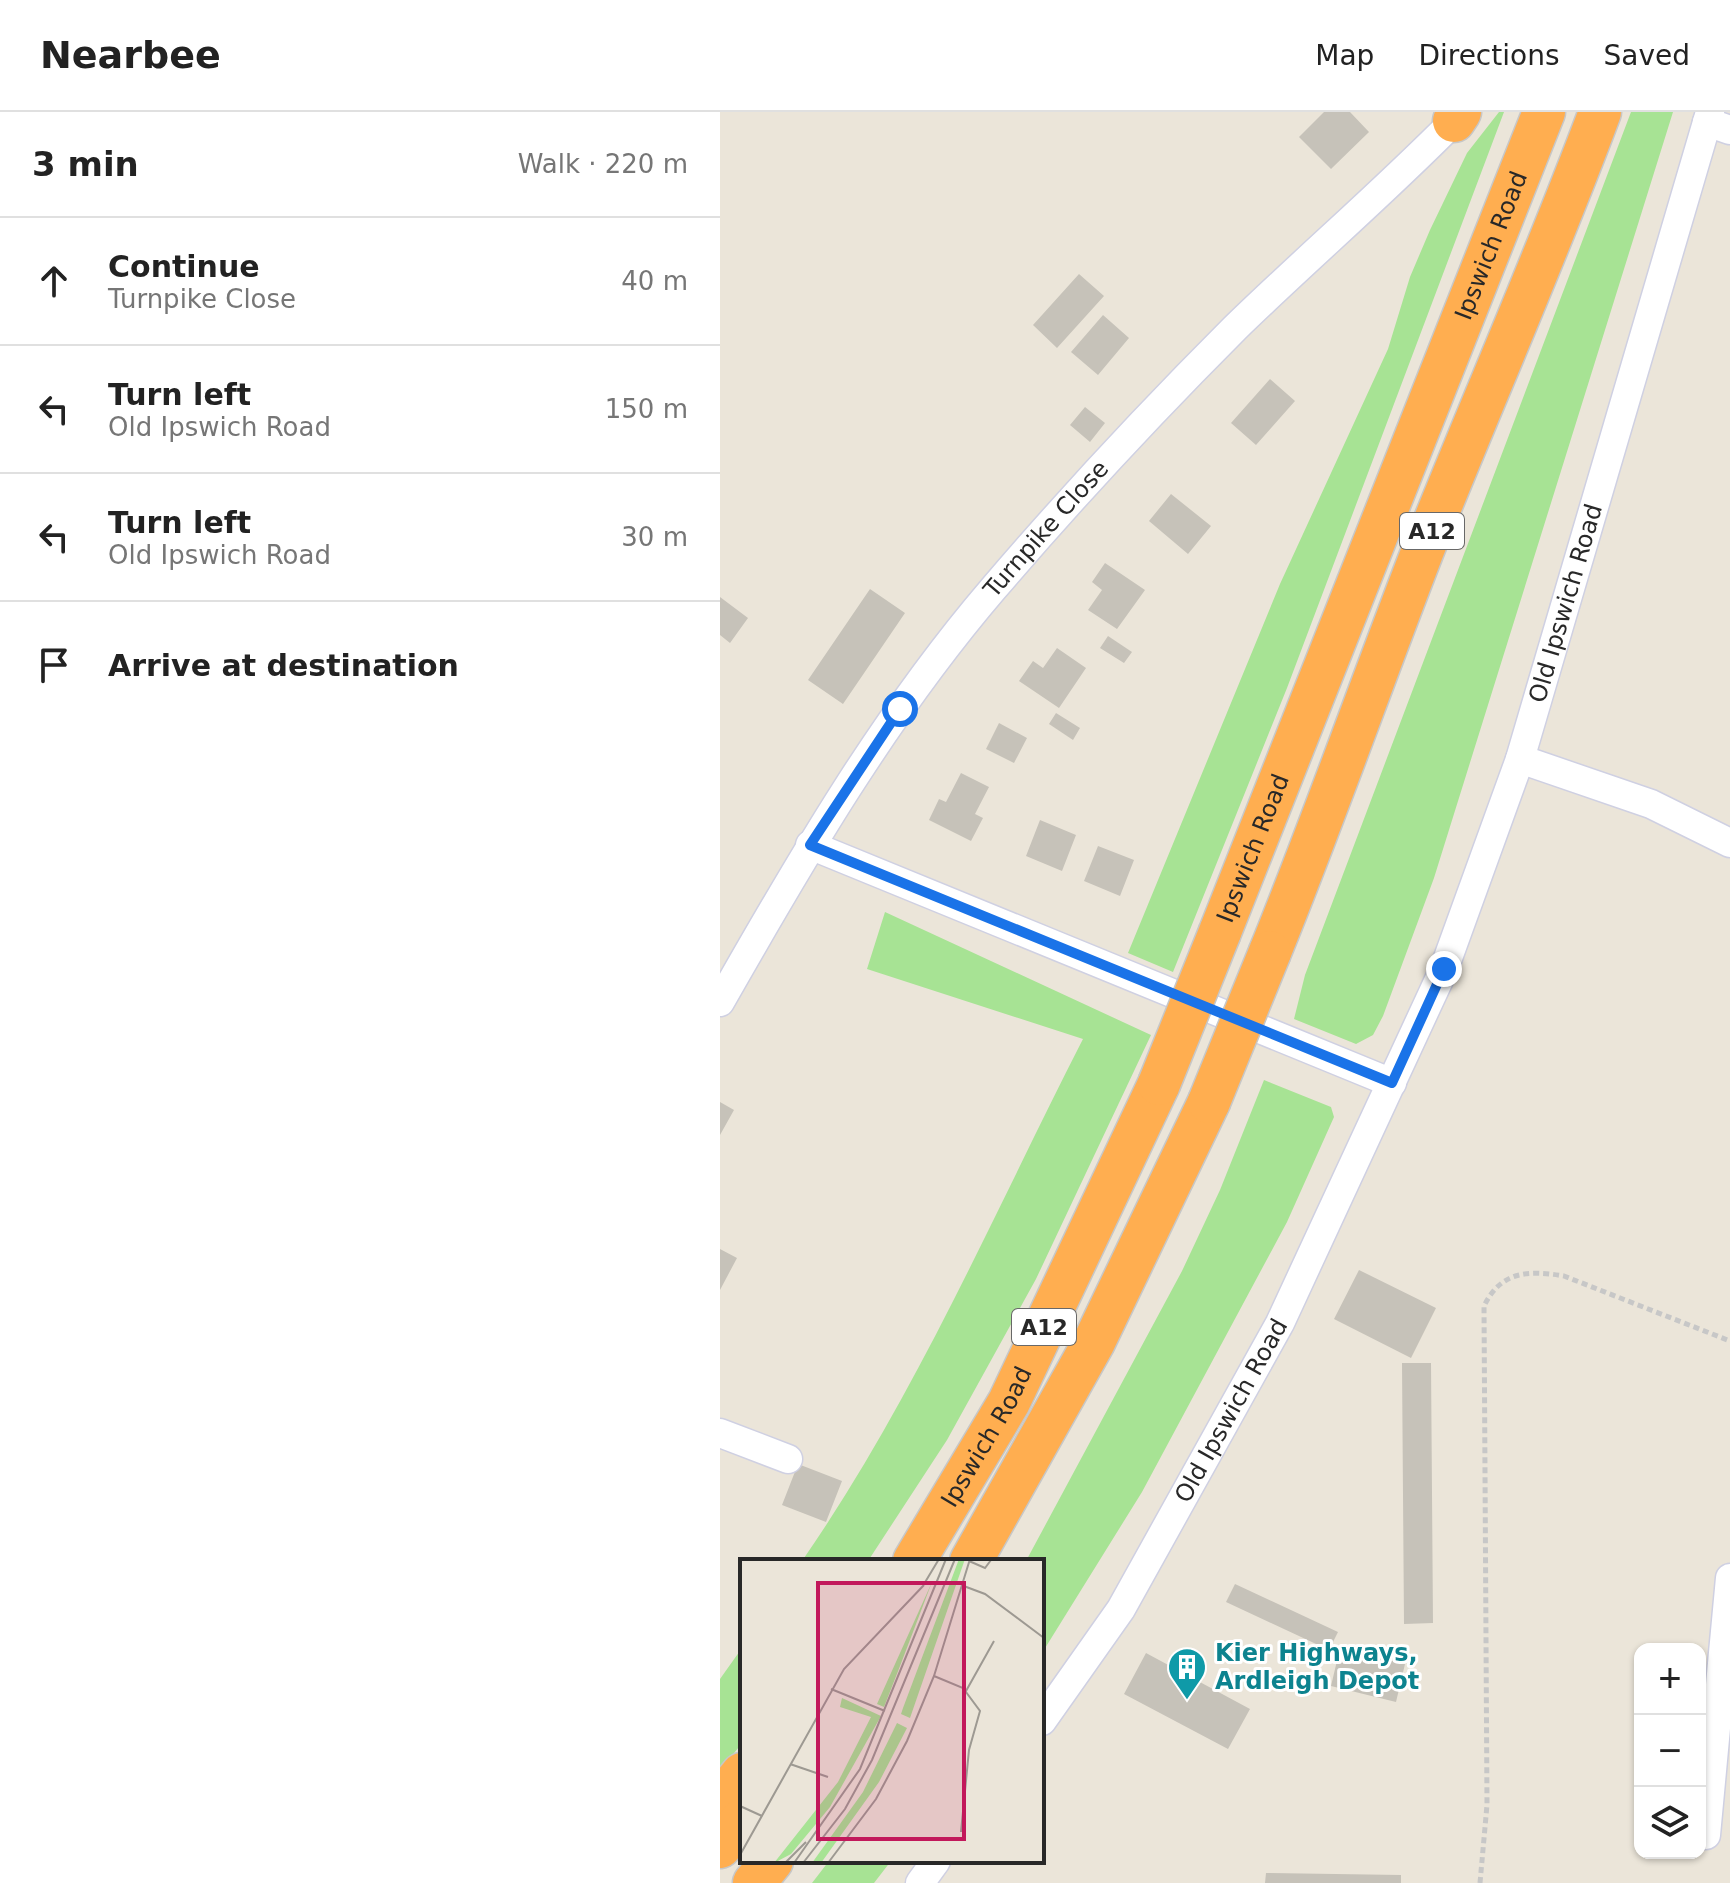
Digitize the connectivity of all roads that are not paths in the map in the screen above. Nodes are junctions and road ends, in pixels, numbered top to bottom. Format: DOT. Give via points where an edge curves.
graph roads {
  1 [pos="1544,112"];
  2 [pos="1600,112"];
  3 [pos="1457,116"];
  4 [pos="1716,121"];
  5 [pos="1520,759"];
  6 [pos="1730,843"];
  7 [pos="810,845"];
  8 [pos="720,1002"];
  9 [pos="1392,1083"];
  10 [pos="720,1433"];
  11 [pos="788,1459"];
  12 [pos="915,1559"];
  13 [pos="972,1559"];
  14 [pos="1730,1578"];
  15 [pos="1044,1718"];
  16 [pos="740,1776"];
  17 [pos="720,1801"];
  18 [pos="740,1822"];
  19 [pos="1706,1835"];
  20 [pos="720,1847"];
  21 [pos="770,1863"];
  22 [pos="935,1863"];
  23 [pos="754,1883"];
  24 [pos="920,1883"];
  1 -- 12 [label="highway, Ipswich Road / A12, bridge" via="1159,1084 1009,1402"];
  2 -- 13 [label="highway, Ipswich Road / A12, bridge" via="1209,1102 1094,1342"];
  3 -- 7 [label="street, Turnpike Close" via="1386,190 1236,327 1097,472 953,637"];
  4 -- 5 [label="street, Old Ipswich Road"];
  5 -- 6 [label="street" via="1651,804"];
  5 -- 9 [label="street, Old Ipswich Road" via="1444,969"];
  7 -- 8 [label="street, Turnpike Close"];
  7 -- 9 [label="street"];
  9 -- 15 [label="street, Old Ipswich Road" via="1280,1323 1121,1609"];
  10 -- 11 [label="street"];
  14 -- 19 [label="street"];
  16 -- 17 [label="highway"];
  18 -- 20 [label="highway"];
  21 -- 23 [label="highway"];
  22 -- 24 [label="street"];
}
